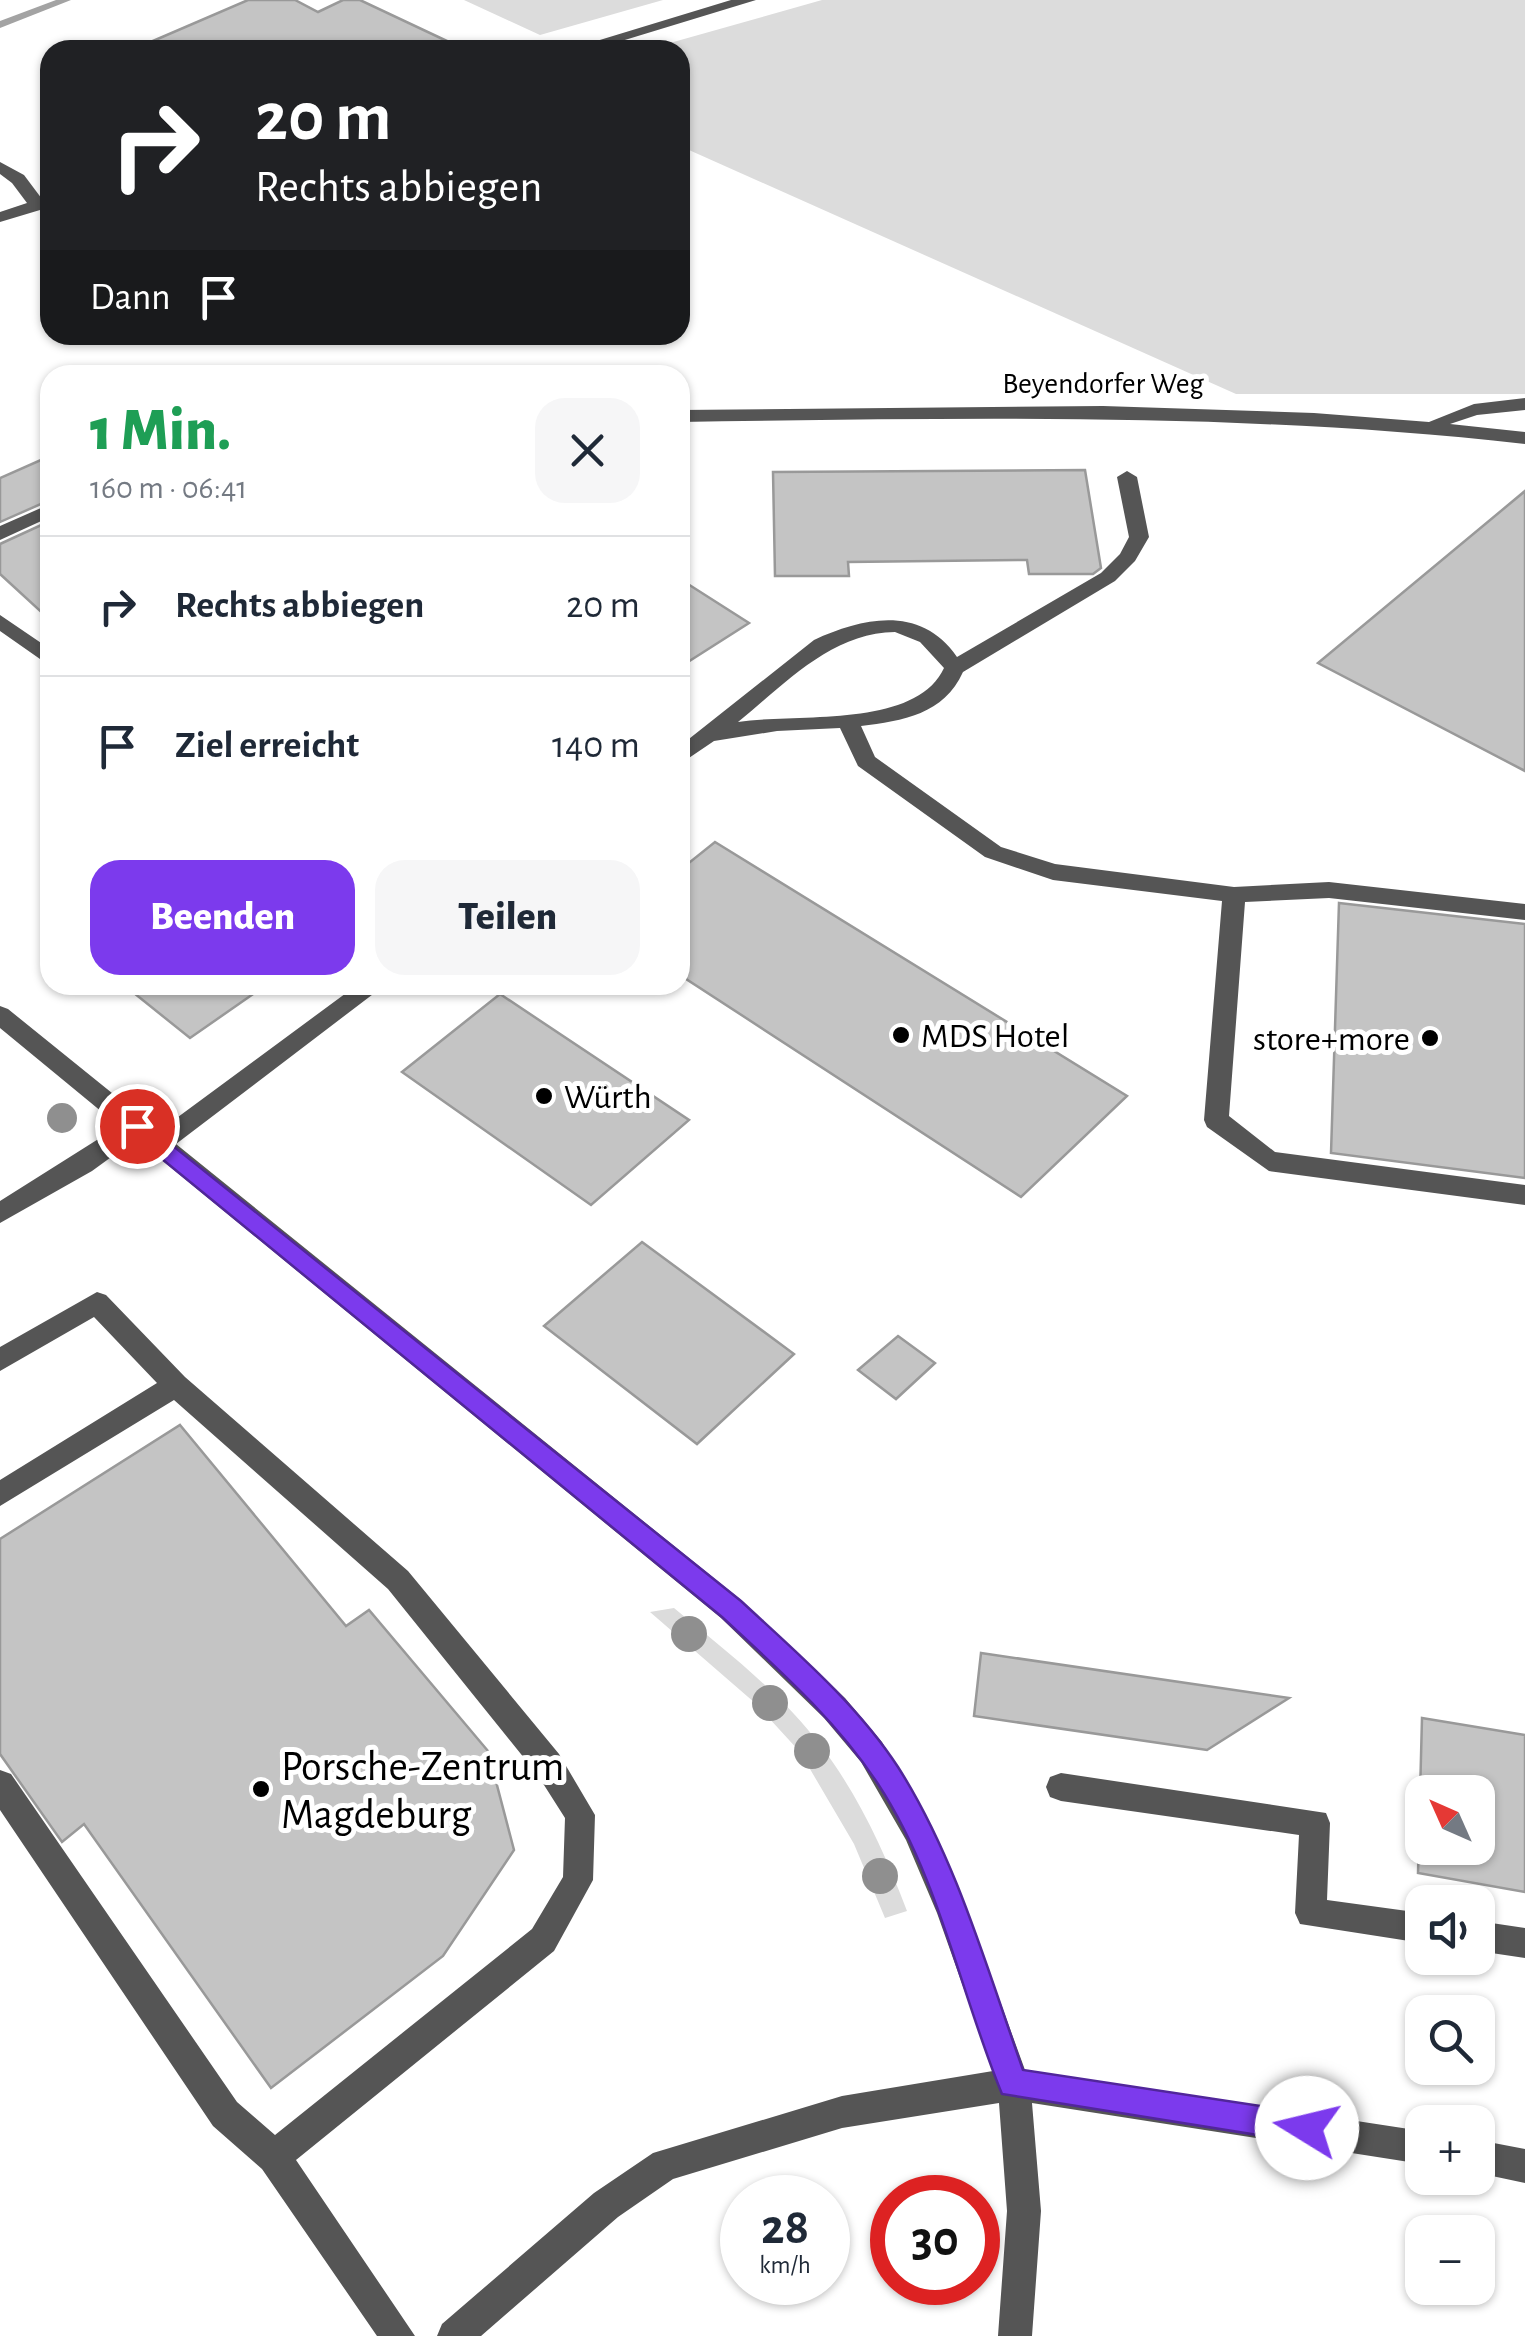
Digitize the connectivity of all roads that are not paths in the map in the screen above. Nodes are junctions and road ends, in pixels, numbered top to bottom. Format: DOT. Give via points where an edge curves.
graph roads {
  1 [pos="748,0"];
  2 [pos="610,40"];
  3 [pos="0,167"];
  4 [pos="40,200"];
  5 [pos="40,205"];
  6 [pos="0,216"];
  7 [pos="1525,404"];
  8 [pos="690,416"];
  9 [pos="1428,425"];
  10 [pos="1525,438"];
  11 [pos="1127,477"];
  12 [pos="40,515"];
  13 [pos="0,534"];
  14 [pos="0,621"];
  15 [pos="40,651"];
  16 [pos="954,668"];
  17 [pos="847,719"];
  18 [pos="708,735"];
  19 [pos="690,749"];
  20 [pos="1234,896"];
  21 [pos="1525,912"];
  22 [pos="358,995"];
  23 [pos="0,1016"];
  24 [pos="148,1135"];
  25 [pos="1525,1195"];
  26 [pos="0,1213"];
  27 [pos="0,1360"];
  28 [pos="176,1385"];
  29 [pos="0,1494"];
  30 [pos="0,1784"];
  31 [pos="1061,1786"];
  32 [pos="1405,1926"];
  33 [pos="1495,1938"];
  34 [pos="1525,1942"];
  35 [pos="1013,2084"];
  36 [pos="1405,2145"];
  37 [pos="274,2157"];
  38 [pos="1495,2161"];
  39 [pos="1525,2166"];
  40 [pos="398,2336"];
  41 [pos="454,2336"];
  42 [pos="1015,2336"];
  1 -- 2 [label="street"];
  3 -- 4 [label="street"];
  5 -- 6 [label="street"];
  7 -- 9 [label="street"];
  8 -- 9 [label="street, Beyendorfer Weg" via="1146,411"];
  9 -- 10 [label="street, Beyendorfer Weg"];
  11 -- 16 [label="street" via="1140,537 1128,557 1108,577"];
  12 -- 13 [label="street"];
  14 -- 15 [label="street"];
  16 -- 17 [label="street" via="942,695 921,706"];
  16 -- 18 [label="street" via="942,646 903,626 842,634"];
  17 -- 18 [label="street"];
  17 -- 20 [label="street" via="866,761 993,852 1054,872"];
  18 -- 19 [label="street"];
  20 -- 21 [label="street" via="1329,890"];
  20 -- 25 [label="street" via="1216,1120 1269,1161"];
  22 -- 24 [label="street"];
  23 -- 24 [label="street"];
  24 -- 26 [label="street"];
  24 -- 35 [label="street" via="732,1609 822,1694 887,1775 917,1830"];
  27 -- 28 [label="street" via="97,1303"];
  28 -- 29 [label="street"];
  28 -- 37 [label="street" via="398,1580 548,1764 580,1815 578,1880 543,1940"];
  30 -- 37 [label="street" via="225,2114"];
  31 -- 32 [label="street" via="1316,1823 1311,1913"];
  33 -- 34 [label="street"];
  35 -- 36 [label="street"];
  35 -- 41 [label="street" via="842,2112 665,2164 606,2205"];
  35 -- 42 [label="street" via="1024,2255"];
  37 -- 40 [label="street"];
  38 -- 39 [label="street"];
}
